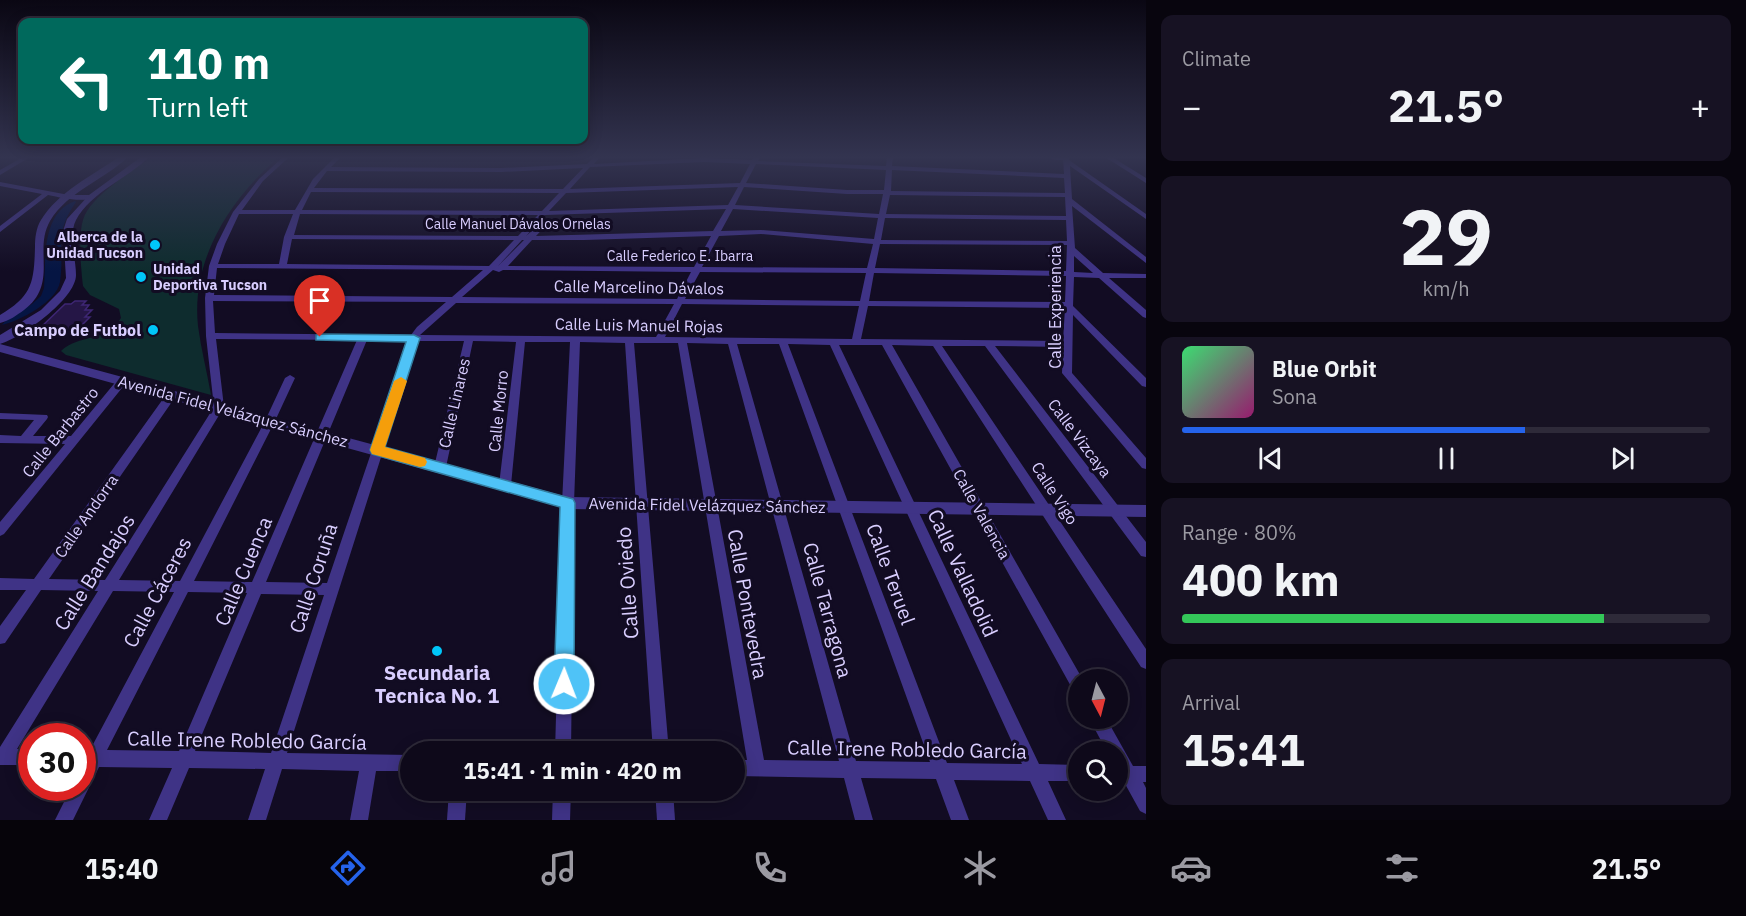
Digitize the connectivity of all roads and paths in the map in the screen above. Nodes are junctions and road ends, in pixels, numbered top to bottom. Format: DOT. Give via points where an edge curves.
graph roads {
  1 [pos="44,195"];
  2 [pos="59,195"];
  3 [pos="250,195"];
  4 [pos="306,195"];
  5 [pos="564,195"];
  6 [pos="566,195"];
  7 [pos="737,195"];
  8 [pos="887,195"];
  9 [pos="970,195"];
  10 [pos="1117,195"];
  11 [pos="69,197"];
  12 [pos="92,197"];
  13 [pos="1070,198"];
  14 [pos="730,207"];
  15 [pos="237,212"];
  16 [pos="296,212"];
  17 [pos="543,213"];
  18 [pos="553,213"];
  19 [pos="882,216"];
  20 [pos="1146,216"];
  21 [pos="1070,218"];
  22 [pos="0,230"];
  23 [pos="717,232"];
  24 [pos="288,237"];
  25 [pos="518,239"];
  26 [pos="529,239"];
  27 [pos="877,242"];
  28 [pos="1071,246"];
  29 [pos="1146,261"];
  30 [pos="213,266"];
  31 [pos="283,266"];
  32 [pos="491,268"];
  33 [pos="501,268"];
  34 [pos="697,270"];
  35 [pos="870,270"];
  36 [pos="1069,274"];
  37 [pos="1101,276"];
  38 [pos="1146,276"];
  39 [pos="209,297"];
  40 [pos="453,300"];
  41 [pos="464,301"];
  42 [pos="679,303"];
  43 [pos="863,304"];
  44 [pos="1068,305"];
  45 [pos="1146,315"];
  46 [pos="2,319"];
  47 [pos="27,325"];
  48 [pos="211,336"];
  49 [pos="363,338"];
  50 [pos="469,339"];
  51 [pos="521,339"];
  52 [pos="575,339"];
  53 [pos="0,340"];
  54 [pos="629,340"];
  55 [pos="659,340"];
  56 [pos="682,340"];
  57 [pos="732,341"];
  58 [pos="415,342"];
  59 [pos="783,342"];
  60 [pos="833,342"];
  61 [pos="856,342"];
  62 [pos="886,343"];
  63 [pos="936,343"];
  64 [pos="988,343"];
  65 [pos="1068,344"];
  66 [pos="0,348"];
  67 [pos="0,355"];
  68 [pos="29,355"];
  69 [pos="290,378"];
  70 [pos="122,381"];
  71 [pos="1146,384"];
  72 [pos="172,394"];
  73 [pos="219,407"];
  74 [pos="0,416"];
  75 [pos="270,421"];
  76 [pos="322,435"];
  77 [pos="0,440"];
  78 [pos="24,440"];
  79 [pos="74,440"];
  80 [pos="377,450"];
  81 [pos="1146,465"];
  82 [pos="440,467"];
  83 [pos="505,485"];
  84 [pos="568,503"];
  85 [pos="641,504"];
  86 [pos="711,505"];
  87 [pos="777,506"];
  88 [pos="844,506"];
  89 [pos="910,507"];
  90 [pos="979,508"];
  91 [pos="1046,509"];
  92 [pos="1114,510"];
  93 [pos="1146,511"];
  94 [pos="0,531"];
  95 [pos="1146,552"];
  96 [pos="0,584"];
  97 [pos="38,584"];
  98 [pos="108,586"];
  99 [pos="184,587"];
  100 [pos="258,588"];
  101 [pos="332,589"];
  102 [pos="0,638"];
  103 [pos="1146,662"];
  104 [pos="1069,669"];
  105 [pos="563,741"];
  106 [pos="660,741"];
  107 [pos="96,744"];
  108 [pos="2,757"];
  109 [pos="18,757"];
  110 [pos="96,758"];
  111 [pos="184,760"];
  112 [pos="277,761"];
  113 [pos="369,762"];
  114 [pos="400,763"];
  115 [pos="745,768"];
  116 [pos="757,768"];
  117 [pos="850,769"];
  118 [pos="942,771"];
  119 [pos="1034,772"];
  120 [pos="1068,773"];
  121 [pos="1131,774"];
  122 [pos="74,801"];
  123 [pos="457,801"];
  124 [pos="562,801"];
  125 [pos="665,801"];
  126 [pos="1146,805"];
  127 [pos="64,820"];
  128 [pos="158,820"];
  129 [pos="257,820"];
  130 [pos="359,820"];
  131 [pos="456,820"];
  132 [pos="561,820"];
  133 [pos="666,820"];
  134 [pos="864,820"];
  135 [pos="960,820"];
  136 [pos="1057,820"];
  1 -- 22 [label="street"];
  2 -- 11 [label="street"];
  3 -- 15 [label="street"];
  4 -- 16 [label="street"];
  5 -- 17 [label="street"];
  6 -- 18 [label="street"];
  7 -- 14 [label="street"];
  8 -- 19 [label="street"];
  9 -- 13 [label="street"];
  10 -- 20 [label="street"];
  11 -- 12 [label="street"];
  11 -- 46 [label="street" via="52,212 40,234 40,281 34,295"];
  12 -- 47 [label="street" via="72,219 68,231 71,278 64,292"];
  13 -- 21 [label="street, Calle Experiencia"];
  13 -- 29 [label="street"];
  14 -- 18 [label="street"];
  14 -- 19 [label="street"];
  14 -- 23 [label="street"];
  15 -- 16 [label="street"];
  15 -- 30 [label="street"];
  16 -- 17 [label="street"];
  16 -- 24 [label="street"];
  17 -- 18 [label="street"];
  17 -- 25 [label="street"];
  18 -- 26 [label="street"];
  19 -- 21 [label="street"];
  19 -- 27 [label="street"];
  21 -- 28 [label="street, Calle Experiencia"];
  23 -- 26 [label="street, Calle Manuel Dávalos Ornelas"];
  23 -- 27 [label="street, Calle Manuel Dávalos Ornelas"];
  23 -- 34 [label="street"];
  24 -- 25 [label="street, Calle Manuel Dávalos Ornelas"];
  24 -- 31 [label="street"];
  25 -- 26 [label="street, Calle Manuel Dávalos Ornelas"];
  25 -- 32 [label="street"];
  26 -- 33 [label="street"];
  27 -- 28 [label="street, Calle Manuel Dávalos Ornelas"];
  27 -- 35 [label="street"];
  28 -- 36 [label="street, Calle Experiencia"];
  28 -- 37 [label="street"];
  30 -- 31 [label="street, Calle Federico E. Ibarra"];
  30 -- 39 [label="street"];
  31 -- 32 [label="street, Calle Federico E. Ibarra"];
  32 -- 33 [label="street, Calle Federico E. Ibarra"];
  32 -- 40 [label="street"];
  33 -- 34 [label="street, Calle Federico E. Ibarra"];
  33 -- 41 [label="street"];
  34 -- 35 [label="street, Calle Federico E. Ibarra"];
  34 -- 42 [label="street"];
  35 -- 36 [label="street, Calle Federico E. Ibarra"];
  35 -- 43 [label="street"];
  36 -- 37 [label="street, Calle Federico E. Ibarra"];
  36 -- 44 [label="street, Calle Experiencia"];
  37 -- 38 [label="street, Calle Federico E. Ibarra"];
  37 -- 45 [label="street"];
  39 -- 40 [label="street, Calle Marcelino Dávalos"];
  39 -- 48 [label="street"];
  40 -- 41 [label="street, Calle Marcelino Dávalos"];
  40 -- 58 [label="street" via="420,329"];
  41 -- 42 [label="street, Calle Marcelino Dávalos"];
  41 -- 58 [label="street"];
  42 -- 43 [label="street, Calle Marcelino Dávalos"];
  42 -- 55 [label="street"];
  43 -- 44 [label="street, Calle Marcelino Dávalos"];
  43 -- 61 [label="street"];
  44 -- 65 [label="street, Calle Experiencia"];
  44 -- 71 [label="street"];
  47 -- 53 [label="street"];
  47 -- 68 [label="street" via="21,341"];
  48 -- 49 [label="street, Calle Luis Manuel Rojas"];
  48 -- 73 [label="street"];
  49 -- 58 [label="street, Calle Luis Manuel Rojas"];
  49 -- 76 [label="street, Calle Cuenca"];
  50 -- 51 [label="street, Calle Luis Manuel Rojas"];
  50 -- 58 [label="street, Calle Luis Manuel Rojas"];
  50 -- 82 [label="street, Calle Linares"];
  51 -- 52 [label="street, Calle Luis Manuel Rojas"];
  51 -- 83 [label="street, Calle Morro"];
  52 -- 54 [label="street, Calle Luis Manuel Rojas"];
  52 -- 84 [label="street"];
  54 -- 55 [label="street, Calle Luis Manuel Rojas"];
  54 -- 85 [label="street, Calle Oviedo"];
  55 -- 56 [label="street, Calle Luis Manuel Rojas"];
  56 -- 57 [label="street, Calle Luis Manuel Rojas"];
  56 -- 86 [label="street, Calle Pontevedra"];
  57 -- 59 [label="street, Calle Luis Manuel Rojas"];
  57 -- 87 [label="street, Calle Tarragona"];
  58 -- 80 [label="street, Calle Coruña"];
  59 -- 60 [label="street, Calle Luis Manuel Rojas"];
  59 -- 88 [label="street, Calle Teruel"];
  60 -- 61 [label="street, Calle Luis Manuel Rojas"];
  60 -- 89 [label="street, Calle Valladolid"];
  61 -- 62 [label="street, Calle Luis Manuel Rojas"];
  62 -- 63 [label="street, Calle Luis Manuel Rojas"];
  62 -- 90 [label="street, Calle Valencia"];
  63 -- 64 [label="street, Calle Luis Manuel Rojas"];
  63 -- 91 [label="street, Calle Vigo"];
  64 -- 65 [label="street, Calle Luis Manuel Rojas"];
  64 -- 92 [label="street, Calle Vizcaya"];
  65 -- 81 [label="street, Calle Experiencia" via="1067,373"];
  66 -- 68 [label="street, Avenida Fidel Velázquez Sánchez"];
  67 -- 68 [label="street"];
  68 -- 70 [label="street, Avenida Fidel Velázquez Sánchez"];
  69 -- 75 [label="street, Calle Cáceres"];
  70 -- 72 [label="street, Avenida Fidel Velázquez Sánchez"];
  70 -- 79 [label="street, Calle Barbastro"];
  72 -- 73 [label="street, Avenida Fidel Velázquez Sánchez"];
  72 -- 97 [label="street, Calle Andorra"];
  73 -- 75 [label="street, Avenida Fidel Velázquez Sánchez"];
  73 -- 98 [label="street, Calle Bandajos"];
  74 -- 78 [label="street" via="43,417"];
  75 -- 76 [label="street, Avenida Fidel Velázquez Sánchez"];
  75 -- 99 [label="street, Calle Cáceres"];
  76 -- 80 [label="street, Avenida Fidel Velázquez Sánchez"];
  76 -- 100 [label="street, Calle Cuenca"];
  77 -- 78 [label="street"];
  78 -- 79 [label="street"];
  79 -- 94 [label="street, Calle Barbastro"];
  80 -- 82 [label="street, Avenida Fidel Velázquez Sánchez"];
  80 -- 101 [label="street, Calle Coruña"];
  82 -- 83 [label="street, Avenida Fidel Velázquez Sánchez"];
  83 -- 84 [label="street, Avenida Fidel Velázquez Sánchez"];
  84 -- 85 [label="street, Avenida Fidel Velázquez Sánchez"];
  84 -- 105 [label="street"];
  85 -- 86 [label="street, Avenida Fidel Velázquez Sánchez"];
  85 -- 106 [label="street, Calle Oviedo"];
  86 -- 87 [label="street, Avenida Fidel Velázquez Sánchez"];
  86 -- 116 [label="street, Calle Pontevedra"];
  87 -- 88 [label="street, Avenida Fidel Velázquez Sánchez"];
  87 -- 117 [label="street, Calle Tarragona"];
  88 -- 89 [label="street, Avenida Fidel Velázquez Sánchez"];
  88 -- 118 [label="street, Calle Teruel"];
  89 -- 90 [label="street, Avenida Fidel Velázquez Sánchez"];
  89 -- 119 [label="street, Calle Valladolid"];
  90 -- 91 [label="street, Avenida Fidel Velázquez Sánchez"];
  90 -- 104 [label="street, Calle Valencia"];
  91 -- 92 [label="street, Avenida Fidel Velázquez Sánchez"];
  91 -- 103 [label="street, Calle Vigo"];
  92 -- 93 [label="street, Avenida Fidel Velázquez Sánchez"];
  92 -- 95 [label="street, Calle Vizcaya"];
  96 -- 97 [label="street"];
  97 -- 98 [label="street"];
  97 -- 102 [label="street, Calle Andorra"];
  98 -- 99 [label="street"];
  98 -- 108 [label="street, Calle Bandajos"];
  99 -- 100 [label="street"];
  99 -- 107 [label="street, Calle Cáceres"];
  100 -- 101 [label="street"];
  100 -- 111 [label="street, Calle Cuenca"];
  101 -- 112 [label="street, Calle Coruña"];
  108 -- 109 [label="street"];
  110 -- 111 [label="street, Calle Irene Robledo García"];
  111 -- 112 [label="street, Calle Irene Robledo García"];
  111 -- 128 [label="street, Calle Cuenca"];
  112 -- 113 [label="street, Calle Irene Robledo García"];
  112 -- 129 [label="street, Calle Coruña"];
  113 -- 114 [label="street, Calle Irene Robledo García"];
  113 -- 130 [label="street"];
  115 -- 116 [label="street, Calle Irene Robledo García"];
  116 -- 117 [label="street, Calle Irene Robledo García"];
  117 -- 118 [label="street, Calle Irene Robledo García"];
  117 -- 134 [label="street, Calle Tarragona"];
  118 -- 119 [label="street, Calle Irene Robledo García"];
  118 -- 135 [label="street, Calle Teruel"];
  119 -- 120 [label="street, Calle Irene Robledo García"];
  119 -- 136 [label="street, Calle Valladolid"];
  121 -- 126 [label="street"];
  122 -- 127 [label="street"];
  123 -- 131 [label="street"];
  124 -- 132 [label="street"];
  125 -- 133 [label="street"];
}
